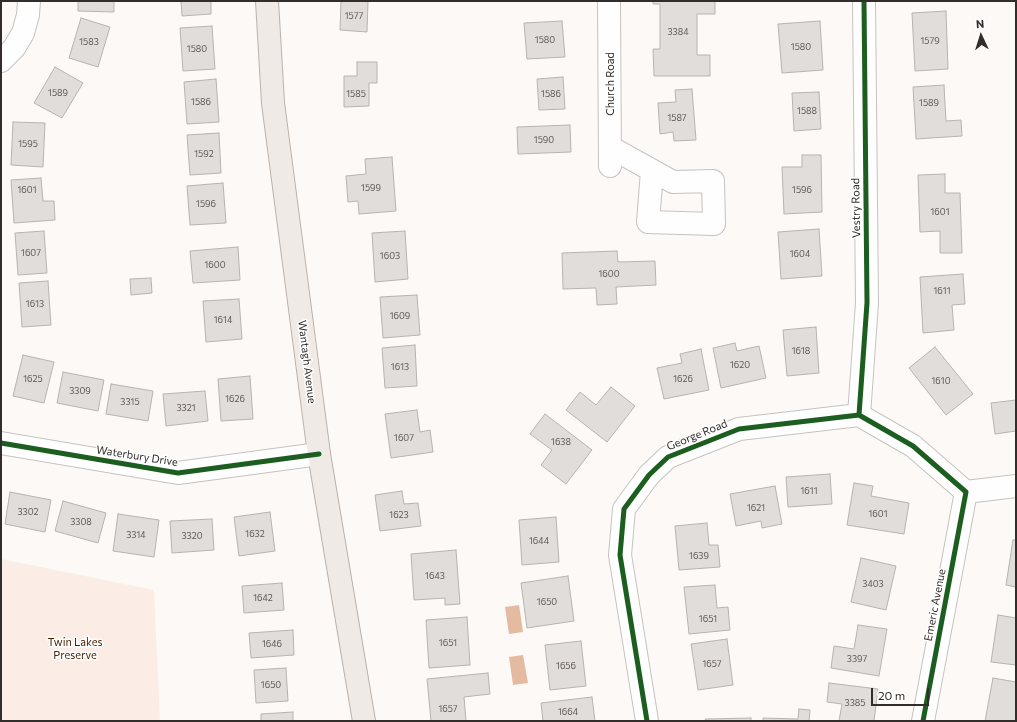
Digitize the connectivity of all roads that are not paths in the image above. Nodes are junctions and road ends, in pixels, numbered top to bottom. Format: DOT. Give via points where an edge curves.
graph roads {
  1 [pos="29,1"];
  2 [pos="267,1"];
  3 [pos="609,1"];
  4 [pos="864,1"];
  5 [pos="1,61"];
  6 [pos="652,171"];
  7 [pos="859,415"];
  8 [pos="1,444"];
  9 [pos="319,454"];
  10 [pos="1016,486"];
  11 [pos="966,492"];
  12 [pos="364,721"];
  13 [pos="647,721"];
  14 [pos="923,721"];
  1 -- 5 [label="street" via="23,33 14,48"];
  2 -- 9 [label="main road, Wantagh Avenue" via="273,103"];
  3 -- 6 [label="street, Church Road" via="610,156"];
  4 -- 7 [label="street, Vestry Road" via="867,303"];
  7 -- 11 [label="street" via="913,446"];
  7 -- 13 [label="street, George Road" via="739,429 668,457 649,475 624,509 620,555"];
  8 -- 9 [label="street, Waterbury Drive" via="178,473"];
  9 -- 12 [label="main road, Wantagh Avenue"];
  10 -- 11 [label="street"];
  11 -- 14 [label="street, Emeric Avenue"];
}
